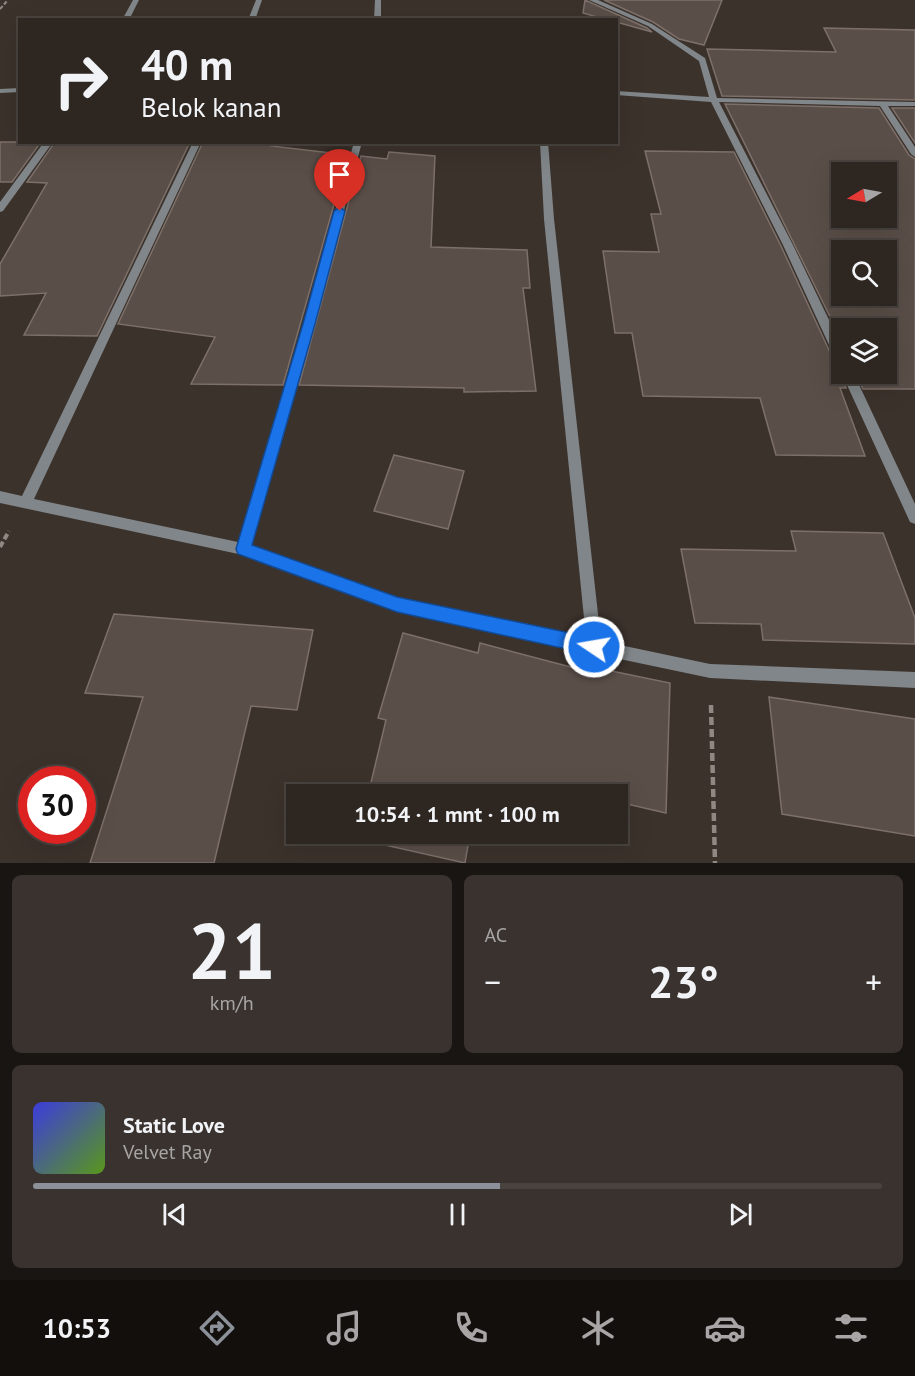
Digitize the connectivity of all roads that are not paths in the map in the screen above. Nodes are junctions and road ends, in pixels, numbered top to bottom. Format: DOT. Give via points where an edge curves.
graph roads {
  1 [pos="136,0"];
  2 [pos="259,0"];
  3 [pos="378,0"];
  4 [pos="592,0"];
  5 [pos="126,18"];
  6 [pos="252,18"];
  7 [pos="377,18"];
  8 [pos="18,90"];
  9 [pos="0,91"];
  10 [pos="618,93"];
  11 [pos="714,100"];
  12 [pos="883,104"];
  13 [pos="915,104"];
  14 [pos="48,144"];
  15 [pos="196,144"];
  16 [pos="357,144"];
  17 [pos="544,144"];
  18 [pos="915,154"];
  19 [pos="0,209"];
  20 [pos="831,336"];
  21 [pos="853,384"];
  22 [pos="0,497"];
  23 [pos="26,502"];
  24 [pos="915,518"];
  25 [pos="243,549"];
  26 [pos="594,647"];
  27 [pos="915,680"];
  1 -- 5 [label="street"];
  2 -- 6 [label="street"];
  3 -- 7 [label="street"];
  4 -- 11 [label="street" via="650,25 702,60"];
  8 -- 9 [label="street"];
  10 -- 11 [label="street"];
  11 -- 12 [label="street"];
  11 -- 20 [label="street"];
  12 -- 13 [label="street"];
  12 -- 18 [label="street"];
  14 -- 19 [label="street"];
  15 -- 23 [label="street"];
  16 -- 25 [label="street"];
  17 -- 26 [label="street"];
  21 -- 24 [label="street"];
  22 -- 23 [label="street"];
  23 -- 25 [label="street"];
  25 -- 26 [label="street" via="397,605"];
  26 -- 27 [label="street" via="710,671"];
}
